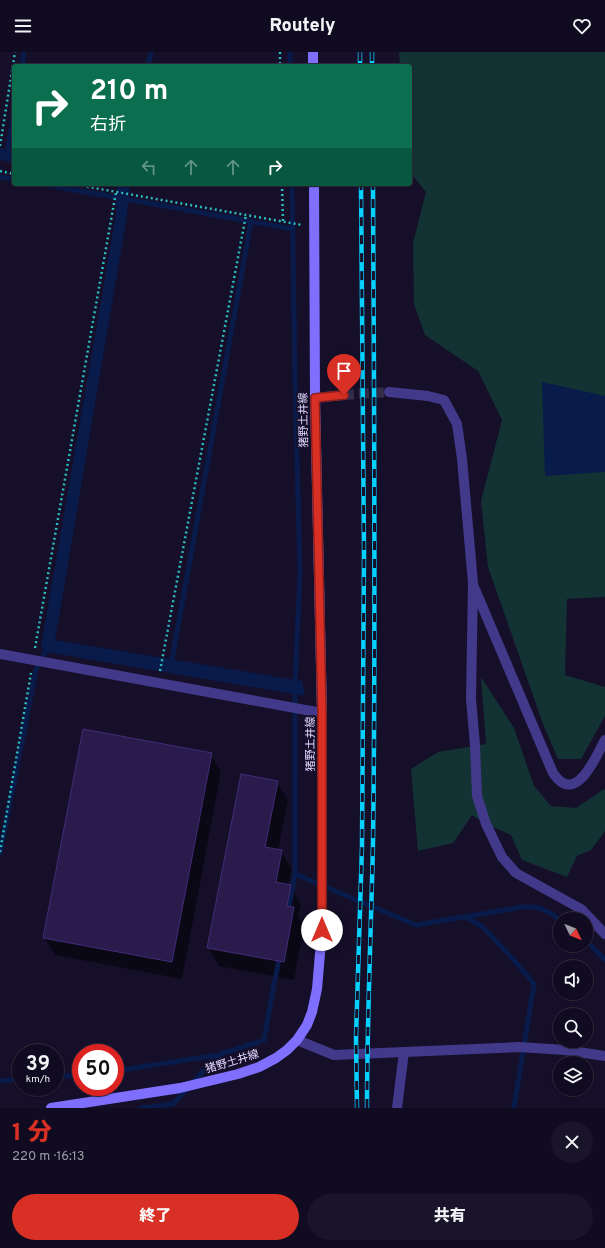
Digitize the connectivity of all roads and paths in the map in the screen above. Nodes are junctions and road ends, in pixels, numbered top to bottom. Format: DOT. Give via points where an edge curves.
graph roads {
  1 [pos="15,52"];
  2 [pos="280,52"];
  3 [pos="313,52"];
  4 [pos="13,64"];
  5 [pos="280,64"];
  6 [pos="313,64"];
  7 [pos="12,71"];
  8 [pos="0,146"];
  9 [pos="0,171"];
  10 [pos="12,174"];
  11 [pos="83,186"];
  12 [pos="282,186"];
  13 [pos="314,186"];
  14 [pos="116,192"];
  15 [pos="246,215"];
  16 [pos="283,222"];
  17 [pos="314,228"];
  18 [pos="389,392"];
  19 [pos="344,395"];
  20 [pos="315,398"];
  21 [pos="473,583"];
  22 [pos="0,654"];
  23 [pos="33,660"];
  24 [pos="158,683"];
  25 [pos="322,713"];
  26 [pos="605,740"];
  27 [pos="0,852"];
  28 [pos="605,934"];
  29 [pos="297,1040"];
  30 [pos="404,1052"];
  31 [pos="605,1056"];
  32 [pos="51,1108"];
  33 [pos="397,1108"];
  1 -- 4 [label="path"];
  2 -- 5 [label="path"];
  3 -- 6 [label="main road"];
  7 -- 8 [label="path"];
  9 -- 10 [label="path"];
  11 -- 14 [label="path"];
  12 -- 16 [label="path"];
  13 -- 17 [label="main road, 猪野土井線"];
  14 -- 15 [label="path"];
  14 -- 23 [label="path"];
  15 -- 16 [label="path"];
  15 -- 24 [label="path"];
  16 -- 17 [label="path"];
  17 -- 20 [label="main road, 猪野土井線"];
  18 -- 21 [label="street" via="444,400 457,424"];
  19 -- 20 [label="street"];
  20 -- 25 [label="main road, 猪野土井線"];
  21 -- 26 [label="street" via="559,781 574,784 584,778"];
  21 -- 28 [label="street" via="471,699 477,796 486,824 502,857 516,873 581,909"];
  22 -- 23 [label="street"];
  23 -- 24 [label="street"];
  23 -- 27 [label="path"];
  24 -- 25 [label="street"];
  25 -- 29 [label="main road, 猪野土井線" via="322,930 318,981 312,1012"];
  29 -- 30 [label="street" via="334,1055"];
  29 -- 32 [label="main road, 猪野土井線" via="276,1058 238,1074 180,1088"];
  30 -- 31 [label="street" via="519,1047"];
  30 -- 33 [label="street"];
}
